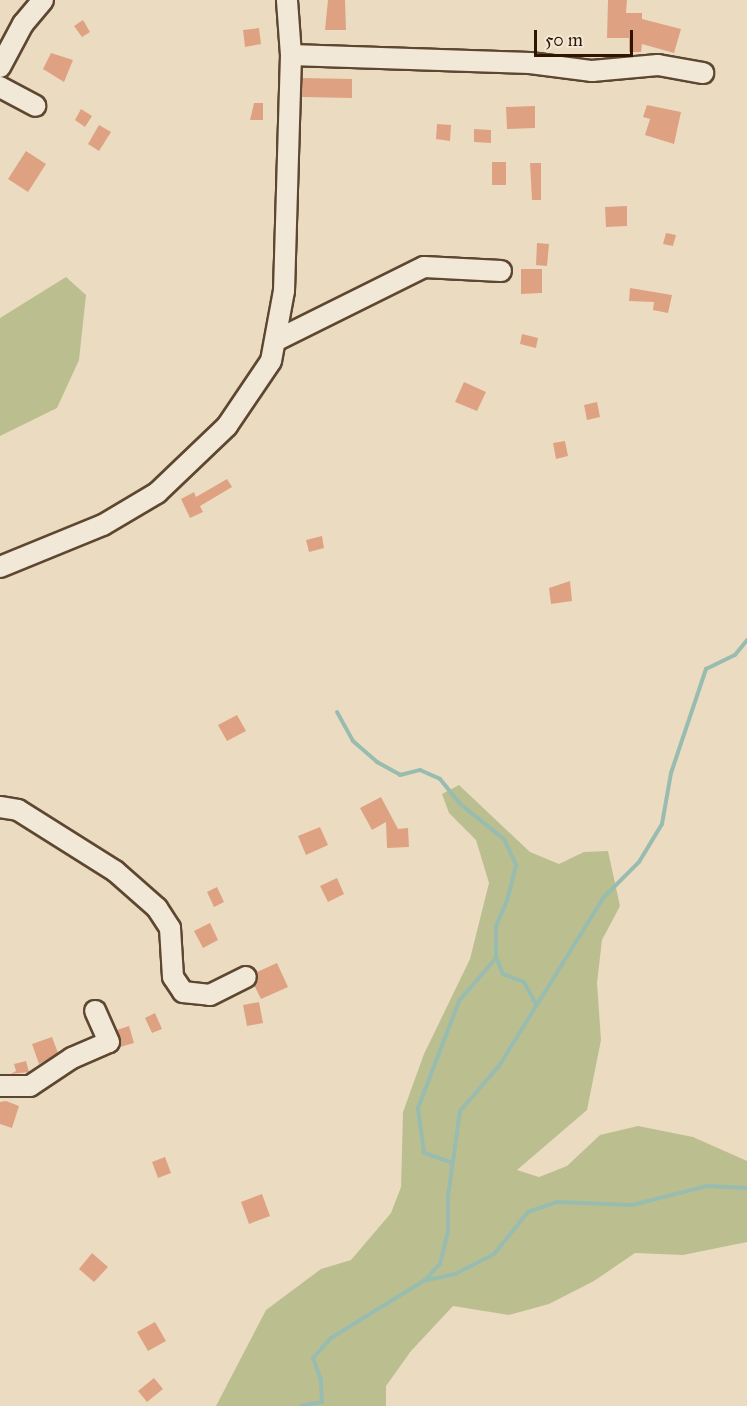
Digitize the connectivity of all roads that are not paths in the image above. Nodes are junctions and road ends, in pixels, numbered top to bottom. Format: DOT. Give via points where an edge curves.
graph roads {
  1 [pos="43,0"];
  2 [pos="287,0"];
  3 [pos="291,55"];
  4 [pos="0,67"];
  5 [pos="703,73"];
  6 [pos="0,87"];
  7 [pos="35,106"];
  8 [pos="501,271"];
  9 [pos="277,340"];
  10 [pos="0,567"];
  11 [pos="0,807"];
  12 [pos="246,977"];
  13 [pos="95,1011"];
  14 [pos="0,1086"];
  1 -- 4 [label="street" via="23,24"];
  2 -- 3 [label="street"];
  3 -- 5 [label="street" via="530,63 592,71 658,65"];
  3 -- 9 [label="street" via="284,291"];
  6 -- 7 [label="street"];
  8 -- 9 [label="street" via="424,267"];
  9 -- 10 [label="street" via="262,378 227,426 176,477 141,504 103,525"];
  11 -- 12 [label="street" via="18,810 115,871 157,908 170,928 173,977 183,992 210,995"];
  13 -- 14 [label="street" via="109,1042 72,1058 30,1086"];
}
